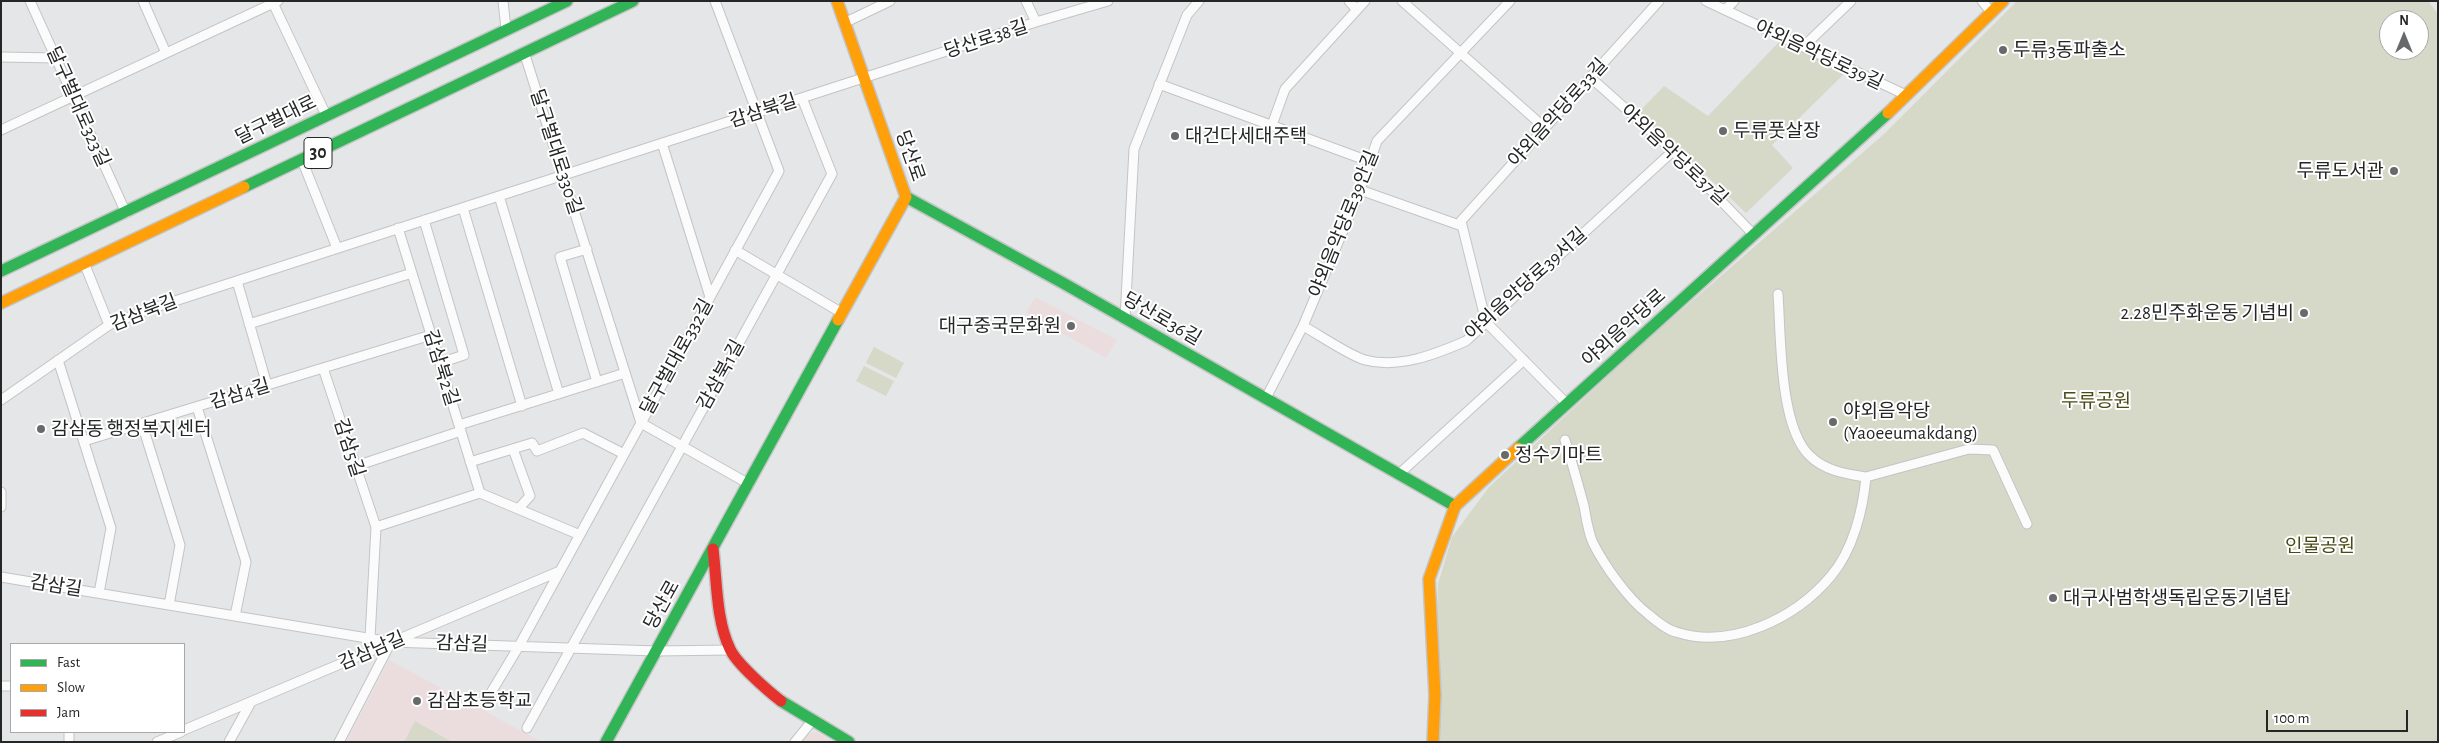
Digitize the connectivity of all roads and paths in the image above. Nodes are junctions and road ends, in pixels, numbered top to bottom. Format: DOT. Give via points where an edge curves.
graph roads {
  1 [pos="30,1"];
  2 [pos="143,1"];
  3 [pos="503,1"];
  4 [pos="567,1"];
  5 [pos="634,1"];
  6 [pos="715,1"];
  7 [pos="837,1"];
  8 [pos="890,1"];
  9 [pos="1026,1"];
  10 [pos="1108,1"];
  11 [pos="1199,1"];
  12 [pos="1349,1"];
  13 [pos="1365,1"];
  14 [pos="1402,1"];
  15 [pos="1510,1"];
  16 [pos="1660,1"];
  17 [pos="1706,1"];
  18 [pos="1734,1"];
  19 [pos="1851,1"];
  20 [pos="1982,1"];
  21 [pos="2003,1"];
  22 [pos="276,2"];
  23 [pos="1357,10"];
  24 [pos="1725,10"];
  25 [pos="1992,12"];
  26 [pos="1036,22"];
  27 [pos="844,23"];
  28 [pos="506,29"];
  29 [pos="1803,47"];
  30 [pos="166,53"];
  31 [pos="1461,54"];
  32 [pos="525,55"];
  33 [pos="1,57"];
  34 [pos="56,58"];
  35 [pos="1590,77"];
  36 [pos="864,78"];
  37 [pos="1159,84"];
  38 [pos="73,96"];
  39 [pos="1906,96"];
  40 [pos="802,98"];
  41 [pos="757,112"];
  42 [pos="326,115"];
  43 [pos="1272,125"];
  44 [pos="1545,128"];
  45 [pos="1,130"];
  46 [pos="662,143"];
  47 [pos="1673,150"];
  48 [pos="302,160"];
  49 [pos="1371,162"];
  50 [pos="563,175"];
  51 [pos="1360,190"];
  52 [pos="499,196"];
  53 [pos="906,197"];
  54 [pos="463,208"];
  55 [pos="126,213"];
  56 [pos="424,220"];
  57 [pos="1462,226"];
  58 [pos="398,228"];
  59 [pos="1754,235"];
  60 [pos="337,248"];
  61 [pos="587,250"];
  62 [pos="735,250"];
  63 [pos="85,264"];
  64 [pos="1,271"];
  65 [pos="412,273"];
  66 [pos="777,274"];
  67 [pos="237,281"];
  68 [pos="1778,294"];
  69 [pos="710,298"];
  70 [pos="1,303"];
  71 [pos="842,313"];
  72 [pos="1125,318"];
  73 [pos="1486,322"];
  74 [pos="109,324"];
  75 [pos="249,324"];
  76 [pos="1303,326"];
  77 [pos="431,335"];
  78 [pos="58,360"];
  79 [pos="1524,360"];
  80 [pos="440,363"];
  81 [pos="323,368"];
  82 [pos="625,373"];
  83 [pos="597,382"];
  84 [pos="267,386"];
  85 [pos="559,394"];
  86 [pos="1266,398"];
  87 [pos="1,400"];
  88 [pos="1567,404"];
  89 [pos="522,406"];
  90 [pos="198,407"];
  91 [pos="641,423"];
  92 [pos="142,424"];
  93 [pos="460,428"];
  94 [pos="1566,440"];
  95 [pos="84,441"];
  96 [pos="682,446"];
  97 [pos="513,449"];
  98 [pos="624,454"];
  99 [pos="470,462"];
  100 [pos="356,466"];
  101 [pos="1399,474"];
  102 [pos="1866,478"];
  103 [pos="749,484"];
  104 [pos="1,492"];
  105 [pos="480,493"];
  106 [pos="1455,506"];
  107 [pos="1,507"];
  108 [pos="518,509"];
  109 [pos="2027,524"];
  110 [pos="376,527"];
  111 [pos="580,535"];
  112 [pos="713,549"];
  113 [pos="560,572"];
  114 [pos="1,577"];
  115 [pos="98,594"];
  116 [pos="169,605"];
  117 [pos="235,616"];
  118 [pos="370,638"];
  119 [pos="391,642"];
  120 [pos="519,646"];
  121 [pos="571,648"];
  122 [pos="730,650"];
  123 [pos="656,651"];
  124 [pos="486,701"];
  125 [pos="251,702"];
  126 [pos="812,721"];
  127 [pos="527,728"];
  128 [pos="185,730"];
  129 [pos="177,733"];
  130 [pos="157,742"];
  131 [pos="229,742"];
  132 [pos="339,742"];
  133 [pos="606,742"];
  134 [pos="794,742"];
  135 [pos="849,742"];
  136 [pos="1433,742"];
  1 -- 34 [label="street, 달구벌대로323길"];
  2 -- 30 [label="street"];
  3 -- 28 [label="street"];
  4 -- 28 [label="main road, 달구벌대로 / 30"];
  5 -- 32 [label="main road, 30"];
  6 -- 41 [label="street, 달구벌대로332길"];
  7 -- 27 [label="main road, 당산로"];
  8 -- 27 [label="street"];
  9 -- 26 [label="street"];
  10 -- 26 [label="street, 당산로38길"];
  11 -- 37 [label="street" via="1186,15"];
  12 -- 23 [label="street"];
  13 -- 23 [label="street"];
  14 -- 31 [label="street"];
  15 -- 31 [label="street, 야외음악당로39안길"];
  16 -- 35 [label="street, 야외음악당로33길"];
  17 -- 24 [label="street, 야외음악당로39길"];
  18 -- 24 [label="street"];
  19 -- 29 [label="street"];
  20 -- 25 [label="street"];
  21 -- 25 [label="main road, 야외음악당로"];
  22 -- 30 [label="street"];
  22 -- 42 [label="street"];
  23 -- 43 [label="street" via="1285,89"];
  24 -- 29 [label="street, 야외음악당로39길"];
  25 -- 39 [label="main road, 야외음악당로"];
  26 -- 36 [label="street, 당산로38길"];
  27 -- 36 [label="main road, 당산로"];
  28 -- 42 [label="main road, 달구벌대로 / 30"];
  29 -- 39 [label="street, 야외음악당로39길"];
  30 -- 38 [label="street"];
  31 -- 44 [label="street"];
  31 -- 49 [label="street, 야외음악당로39안길" via="1378,141"];
  32 -- 48 [label="main road, 30"];
  32 -- 50 [label="street, 달구벌대로330길"];
  33 -- 34 [label="street"];
  34 -- 38 [label="street, 달구벌대로323길"];
  35 -- 44 [label="street, 야외음악당로33길"];
  35 -- 47 [label="street, 야외음악당로37길"];
  36 -- 40 [label="street, 감삼북길"];
  36 -- 53 [label="main road, 당산로"];
  37 -- 43 [label="street"];
  37 -- 72 [label="street" via="1134,149"];
  38 -- 45 [label="street"];
  38 -- 55 [label="street, 달구벌대로323길"];
  39 -- 59 [label="main road, 야외음악당로"];
  40 -- 41 [label="street, 감삼북길"];
  40 -- 66 [label="street, 감삼북1길" via="832,174"];
  41 -- 46 [label="street, 감삼북길"];
  41 -- 62 [label="street, 달구벌대로332길" via="779,171"];
  42 -- 55 [label="main road, 달구벌대로 / 30"];
  43 -- 49 [label="street"];
  44 -- 57 [label="street, 야외음악당로33길" via="1461,221"];
  46 -- 50 [label="street, 감삼북길"];
  46 -- 69 [label="street"];
  47 -- 59 [label="street, 야외음악당로37길"];
  47 -- 73 [label="street, 야외음악당로39서길"];
  48 -- 60 [label="street"];
  48 -- 63 [label="main road, 30"];
  49 -- 51 [label="street, 야외음악당로39안길"];
  50 -- 52 [label="street, 감삼북길"];
  50 -- 61 [label="street, 달구벌대로330길"];
  51 -- 57 [label="street"];
  51 -- 76 [label="street, 야외음악당로39안길"];
  52 -- 54 [label="street, 감삼북길"];
  52 -- 85 [label="street"];
  53 -- 71 [label="main road, 당산로"];
  53 -- 72 [label="main road, 당산로36길"];
  54 -- 56 [label="street, 감삼북길"];
  54 -- 89 [label="street"];
  55 -- 64 [label="main road, 달구벌대로 / 30"];
  56 -- 58 [label="street, 감삼북길"];
  56 -- 80 [label="street" via="464,355"];
  57 -- 73 [label="street"];
  58 -- 60 [label="street, 감삼북길"];
  58 -- 65 [label="street, 감삼북2길"];
  59 -- 88 [label="main road, 야외음악당로"];
  60 -- 67 [label="street, 감삼북길"];
  61 -- 82 [label="street, 달구벌대로330길"];
  61 -- 83 [label="street" via="560,257"];
  62 -- 66 [label="street"];
  62 -- 69 [label="street, 달구벌대로332길"];
  63 -- 70 [label="main road, 30"];
  63 -- 74 [label="street"];
  65 -- 75 [label="street"];
  65 -- 77 [label="street, 감삼북2길"];
  66 -- 71 [label="street"];
  66 -- 96 [label="street, 감삼북1길"];
  67 -- 74 [label="street, 감삼북길"];
  67 -- 75 [label="street"];
  68 -- 102 [label="street" via="1784,382 1791,420 1800,444 1810,457 1825,467"];
  69 -- 91 [label="street, 달구벌대로332길"];
  71 -- 103 [label="main road, 당산로"];
  72 -- 86 [label="main road, 당산로36길"];
  73 -- 76 [label="street, 야외음악당로39서길" via="1466,340 1434,355 1393,361 1364,360"];
  73 -- 79 [label="street"];
  74 -- 78 [label="street, 감삼북길"];
  75 -- 84 [label="street"];
  76 -- 86 [label="street, 야외음악당로39안길"];
  77 -- 80 [label="street, 감삼북2길"];
  77 -- 81 [label="street, 감삼4길"];
  78 -- 87 [label="street, 감삼북길"];
  78 -- 95 [label="street"];
  79 -- 88 [label="street"];
  79 -- 101 [label="street"];
  80 -- 93 [label="street, 감삼북2길"];
  81 -- 84 [label="street, 감삼4길"];
  81 -- 100 [label="street, 감삼5길"];
  82 -- 83 [label="street"];
  82 -- 91 [label="street"];
  83 -- 85 [label="street"];
  84 -- 90 [label="street, 감삼4길"];
  85 -- 89 [label="street"];
  86 -- 101 [label="main road, 당산로36길"];
  88 -- 106 [label="main road, 야외음악당로"];
  89 -- 93 [label="street"];
  90 -- 92 [label="street, 감삼4길"];
  90 -- 117 [label="street" via="246,562"];
  91 -- 96 [label="street"];
  91 -- 98 [label="street, 달구벌대로332길"];
  92 -- 95 [label="street, 감삼4길"];
  92 -- 116 [label="street" via="180,545"];
  93 -- 99 [label="street, 감삼북2길"];
  93 -- 100 [label="street"];
  94 -- 102 [label="street" via="1592,542 1623,589 1646,614 1675,632 1700,637 1732,636 1764,626 1795,608 1832,575 1852,540 1864,504"];
  95 -- 115 [label="street" via="111,528"];
  96 -- 103 [label="street"];
  96 -- 121 [label="street, 감삼북1길"];
  97 -- 98 [label="street" via="532,443 538,452 583,433"];
  97 -- 99 [label="street"];
  97 -- 108 [label="street" via="530,496"];
  98 -- 111 [label="street, 달구벌대로332길"];
  99 -- 105 [label="street, 감삼북2길"];
  100 -- 110 [label="street, 감삼5길"];
  101 -- 106 [label="main road, 당산로36길"];
  102 -- 109 [label="street" via="1969,449 1993,450"];
  103 -- 112 [label="main road, 당산로"];
  104 -- 107 [label="street"];
  105 -- 108 [label="street"];
  105 -- 110 [label="street"];
  106 -- 136 [label="main road, 야외음악당로" via="1429,579 1435,695"];
  108 -- 111 [label="street"];
  110 -- 118 [label="street, 감삼5길"];
  111 -- 113 [label="street, 달구벌대로332길"];
  112 -- 122 [label="main road" via="722,623"];
  112 -- 123 [label="main road, 당산로"];
  113 -- 119 [label="street, 감삼남길"];
  113 -- 120 [label="street, 달구벌대로332길"];
  114 -- 115 [label="street, 감삼길"];
  115 -- 116 [label="street, 감삼길"];
  116 -- 117 [label="street, 감삼길"];
  117 -- 118 [label="street, 감삼길"];
  118 -- 119 [label="street, 감삼길"];
  119 -- 120 [label="street, 감삼길"];
  119 -- 125 [label="street, 감삼남길"];
  119 -- 132 [label="street"];
  120 -- 121 [label="street, 감삼길"];
  120 -- 124 [label="street, 달구벌대로332길"];
  121 -- 123 [label="street, 감삼길"];
  121 -- 127 [label="street"];
  122 -- 123 [label="street, 감삼길"];
  122 -- 126 [label="main road" via="766,690"];
  123 -- 133 [label="main road, 당산로"];
  125 -- 128 [label="street, 감삼남길"];
  125 -- 131 [label="street"];
  126 -- 134 [label="street"];
  126 -- 135 [label="main road"];
  129 -- 130 [label="street, 감삼남길"];
}
